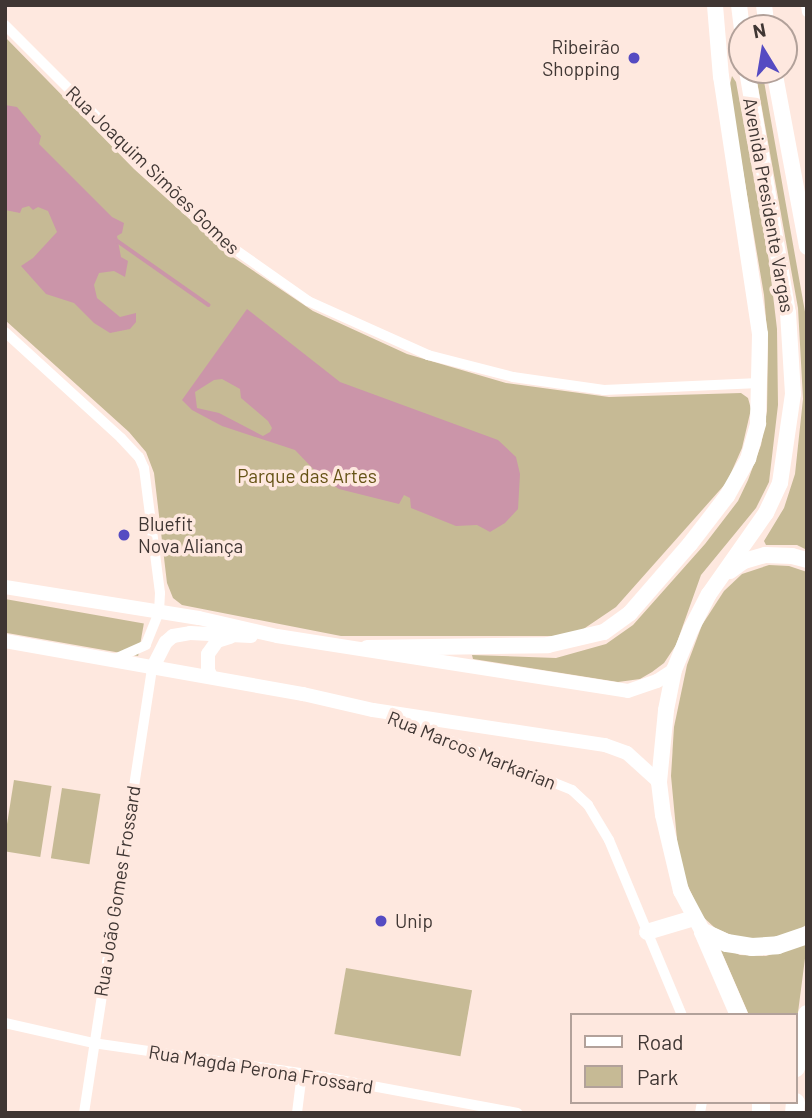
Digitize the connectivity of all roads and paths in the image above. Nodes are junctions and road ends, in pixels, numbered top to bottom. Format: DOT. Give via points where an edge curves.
graph roads {
  1 [pos="715,5"];
  2 [pos="806,5"];
  3 [pos="807,12"];
  4 [pos="5,25"];
  5 [pos="749,84"];
  6 [pos="777,84"];
  7 [pos="807,247"];
  8 [pos="5,332"];
  9 [pos="759,383"];
  10 [pos="807,560"];
  11 [pos="721,578"];
  12 [pos="5,587"];
  13 [pos="159,612"];
  14 [pos="231,636"];
  15 [pos="277,636"];
  16 [pos="5,641"];
  17 [pos="367,648"];
  18 [pos="108,661"];
  19 [pos="152,669"];
  20 [pos="674,670"];
  21 [pos="211,677"];
  22 [pos="373,710"];
  23 [pos="659,782"];
  24 [pos="699,925"];
  25 [pos="647,932"];
  26 [pos="807,935"];
  27 [pos="681,1013"];
  28 [pos="738,1013"];
  29 [pos="807,1014"];
  30 [pos="5,1023"];
  31 [pos="93,1043"];
  32 [pos="798,1058"];
  33 [pos="302,1073"];
  34 [pos="477,1109"];
  35 [pos="83,1113"];
  36 [pos="297,1113"];
  37 [pos="517,1113"];
  1 -- 9 [label="main road" via="721,77 760,334"];
  2 -- 3 [label="street"];
  4 -- 9 [label="street, Rua Joaquim Simões Gomes" via="216,236 308,301 428,355 513,377 604,390"];
  5 -- 11 [label="main road, Avenida Presidente Vargas" via="788,313 793,394 780,483 766,513"];
  6 -- 7 [label="main road, Avenida Presidente Vargas"];
  8 -- 13 [label="street" via="139,457 148,482"];
  9 -- 17 [label="main road" via="758,422 748,459 727,496 630,613 604,632 548,645"];
  10 -- 11 [label="main road" via="765,555 744,561"];
  11 -- 20 [label="main road, Avenida Presidente Vargas"];
  12 -- 13 [label="main road"];
  13 -- 15 [label="main road"];
  13 -- 18 [label="street" via="146,645"];
  14 -- 15 [label="main road"];
  14 -- 19 [label="main road" via="173,636"];
  14 -- 21 [label="main road" via="218,641 208,654"];
  15 -- 17 [label="main road"];
  16 -- 18 [label="main road"];
  17 -- 20 [label="main road" via="628,691"];
  18 -- 19 [label="main road"];
  19 -- 21 [label="main road"];
  19 -- 31 [label="street, Rua João Gomes Frossard"];
  20 -- 23 [label="main road, Avenida Presidente Vargas"];
  21 -- 22 [label="main road"];
  22 -- 23 [label="main road" via="606,745 627,753"];
  22 -- 25 [label="street, Rua Marcos Markarian" via="572,790 596,816 609,840"];
  23 -- 24 [label="main road, Avenida Presidente Vargas" via="676,871"];
  24 -- 25 [label="main road"];
  24 -- 26 [label="highway" via="727,943 752,947 778,945"];
  24 -- 28 [label="highway"];
  25 -- 27 [label="street, Rua Marcos Markarian"];
  29 -- 32 [label="highway"];
  30 -- 31 [label="street, Rua Magda Perona Frossard"];
  31 -- 33 [label="street, Rua Magda Perona Frossard"];
  31 -- 35 [label="street, Rua João Gomes Frossard"];
  33 -- 34 [label="street, Rua Magda Perona Frossard"];
  33 -- 36 [label="street"];
  34 -- 37 [label="street, Rua Magda Perona Frossard"];
}
